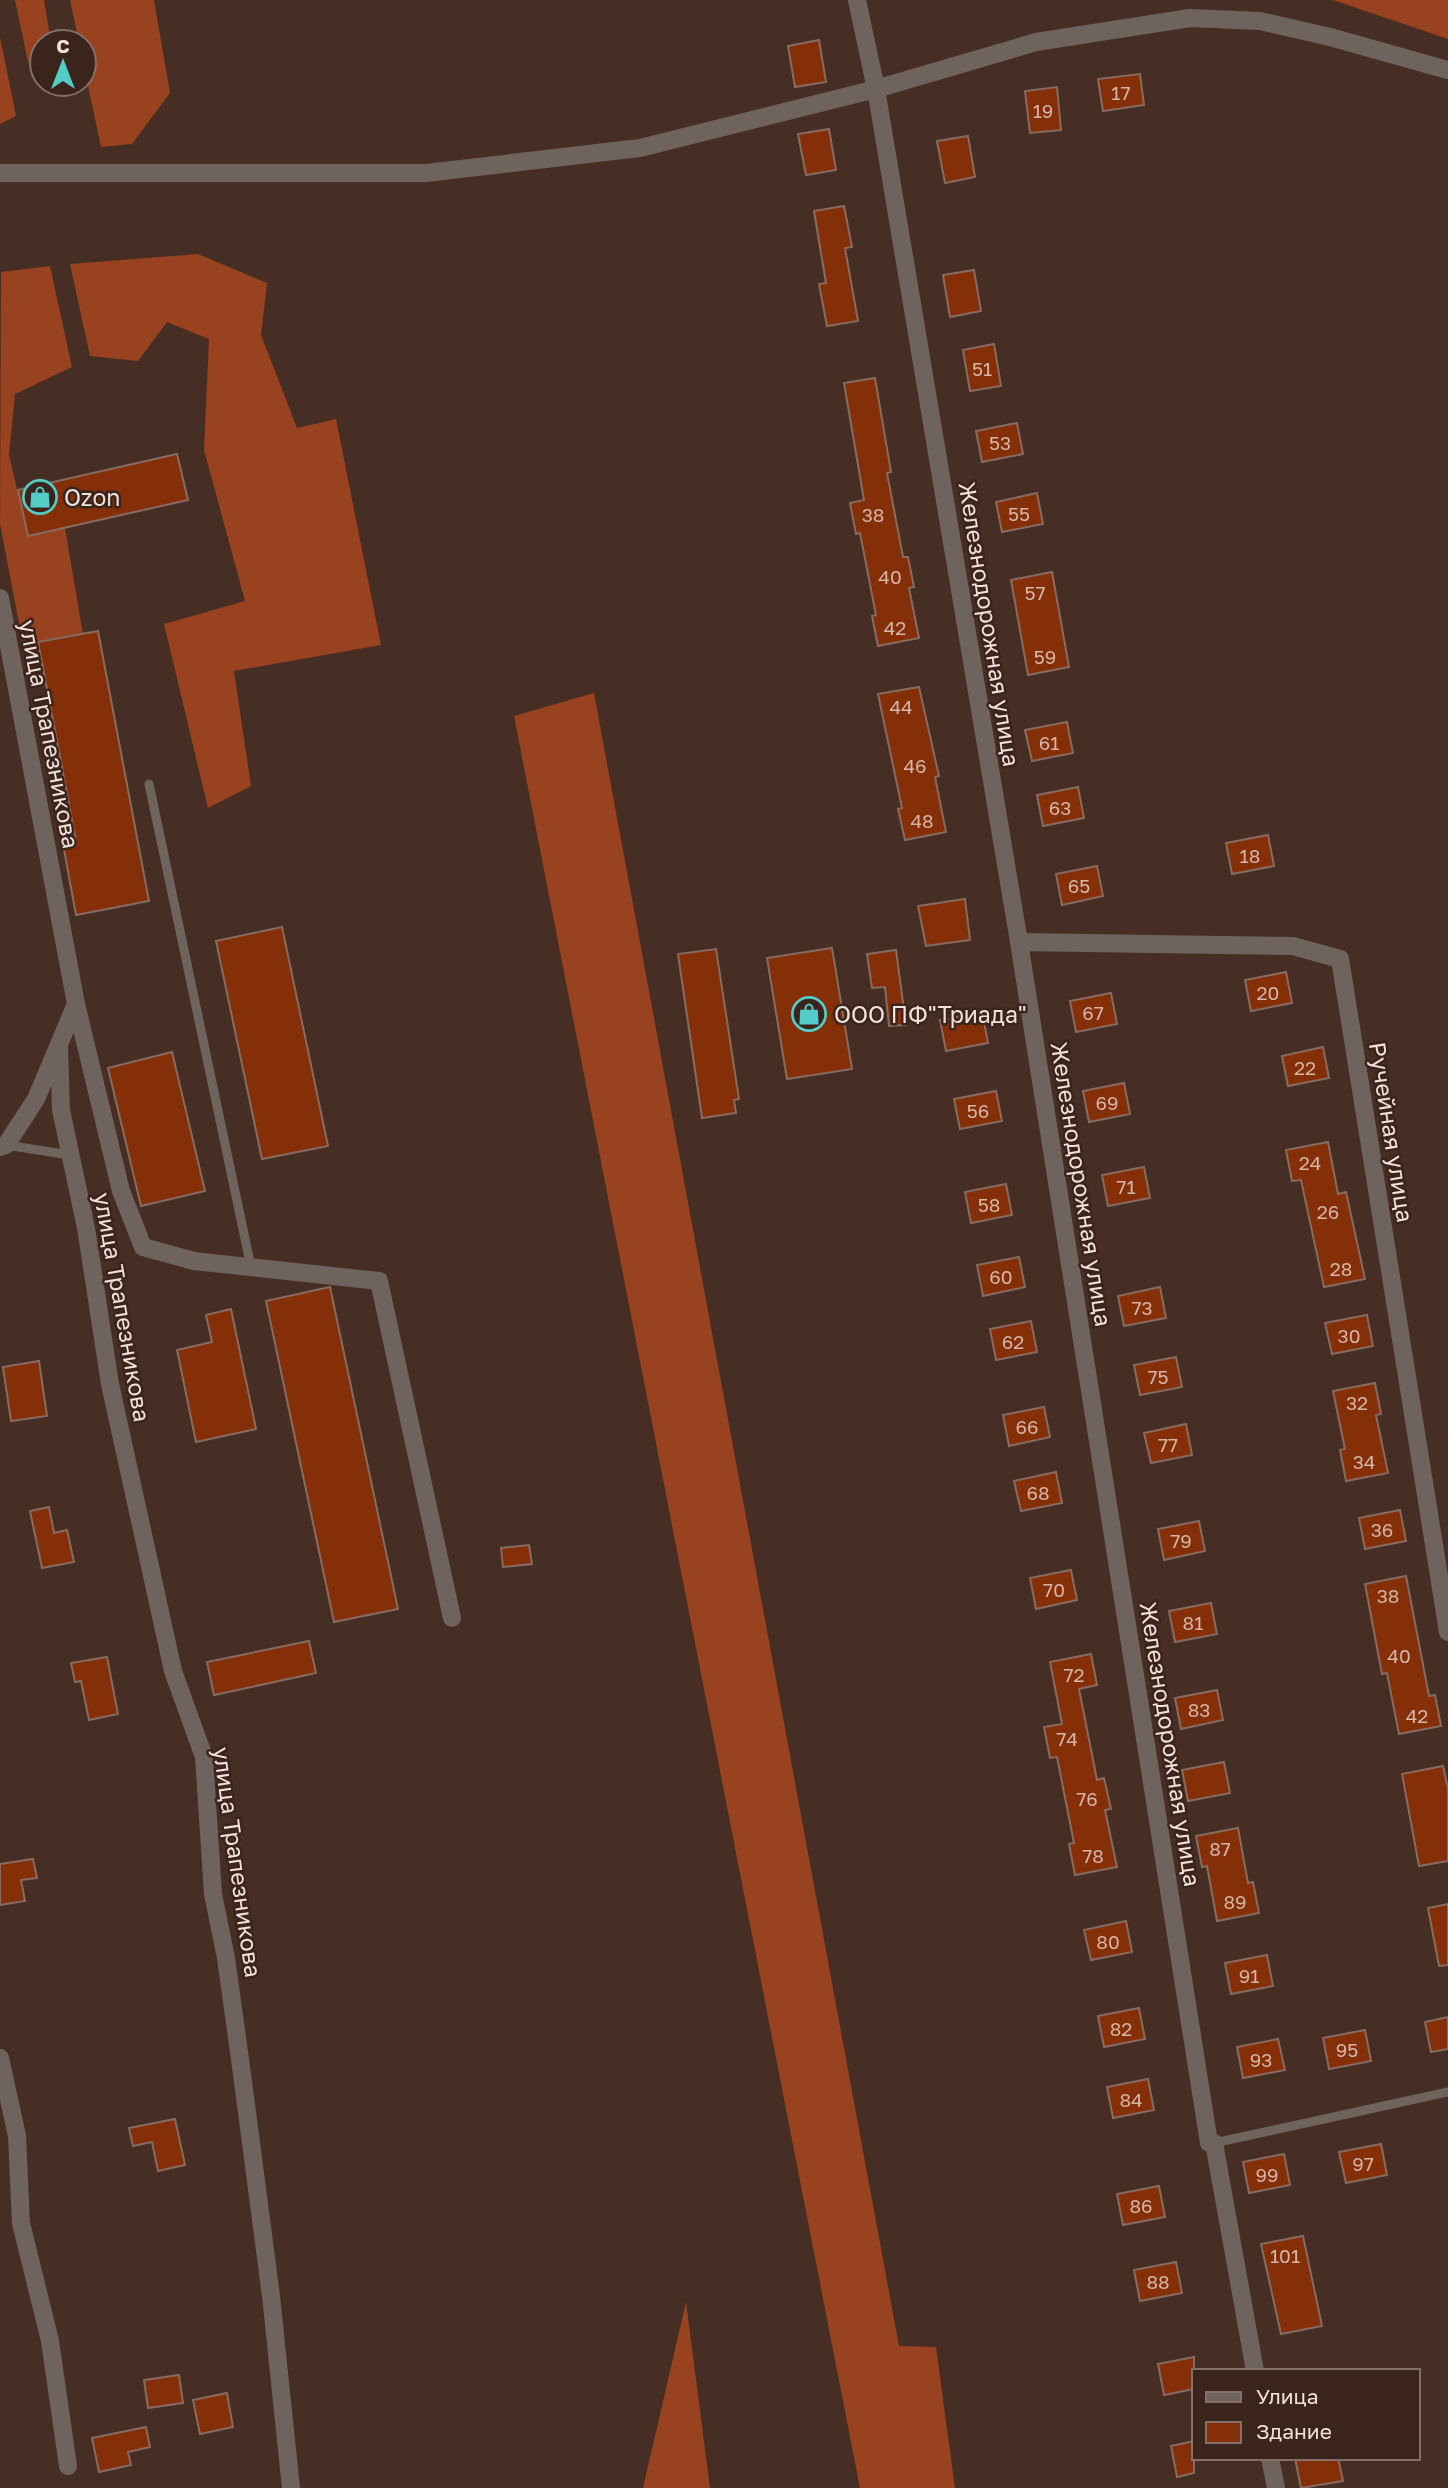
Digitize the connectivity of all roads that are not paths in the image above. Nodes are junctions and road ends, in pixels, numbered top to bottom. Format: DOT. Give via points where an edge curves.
graph roads {
  1 [pos="857,0"];
  2 [pos="1448,70"];
  3 [pos="876,89"];
  4 [pos="0,173"];
  5 [pos="0,598"];
  6 [pos="149,784"];
  7 [pos="1019,942"];
  8 [pos="76,1004"];
  9 [pos="59,1045"];
  10 [pos="3,1146"];
  11 [pos="70,1155"];
  12 [pos="251,1267"];
  13 [pos="452,1618"];
  14 [pos="1448,1632"];
  15 [pos="0,2058"];
  16 [pos="1448,2092"];
  17 [pos="1214,2143"];
  18 [pos="1255,2369"];
  19 [pos="1270,2460"];
  20 [pos="68,2466"];
  21 [pos="291,2488"];
  22 [pos="1276,2488"];
  1 -- 3 [label="street, Железнодорожная улица"];
  2 -- 3 [label="street" via="1260,21 1190,18 1036,42"];
  3 -- 4 [label="street" via="640,148 426,173"];
  3 -- 7 [label="street, Железнодорожная улица"];
  5 -- 8 [label="street, улица Трапезникова"];
  6 -- 12 [label="lane"];
  7 -- 14 [label="street, Ручейная улица" via="1293,946 1340,959"];
  7 -- 17 [label="street, Железнодорожная улица" via="1209,2143"];
  8 -- 9 [label="street"];
  8 -- 12 [label="street, улица Трапезникова" via="121,1191 143,1247 194,1261"];
  9 -- 10 [label="street" via="36,1099"];
  9 -- 11 [label="street, улица Трапезникова" via="61,1110"];
  10 -- 11 [label="lane"];
  11 -- 21 [label="street, улица Трапезникова" via="110,1384 173,1671 204,1757 213,1894 253,2157"];
  12 -- 13 [label="street" via="379,1282"];
  15 -- 20 [label="street" via="17,2136 21,2223 50,2341"];
  16 -- 17 [label="lane"];
  17 -- 18 [label="street, Железнодорожная улица"];
  19 -- 22 [label="street"];
}
